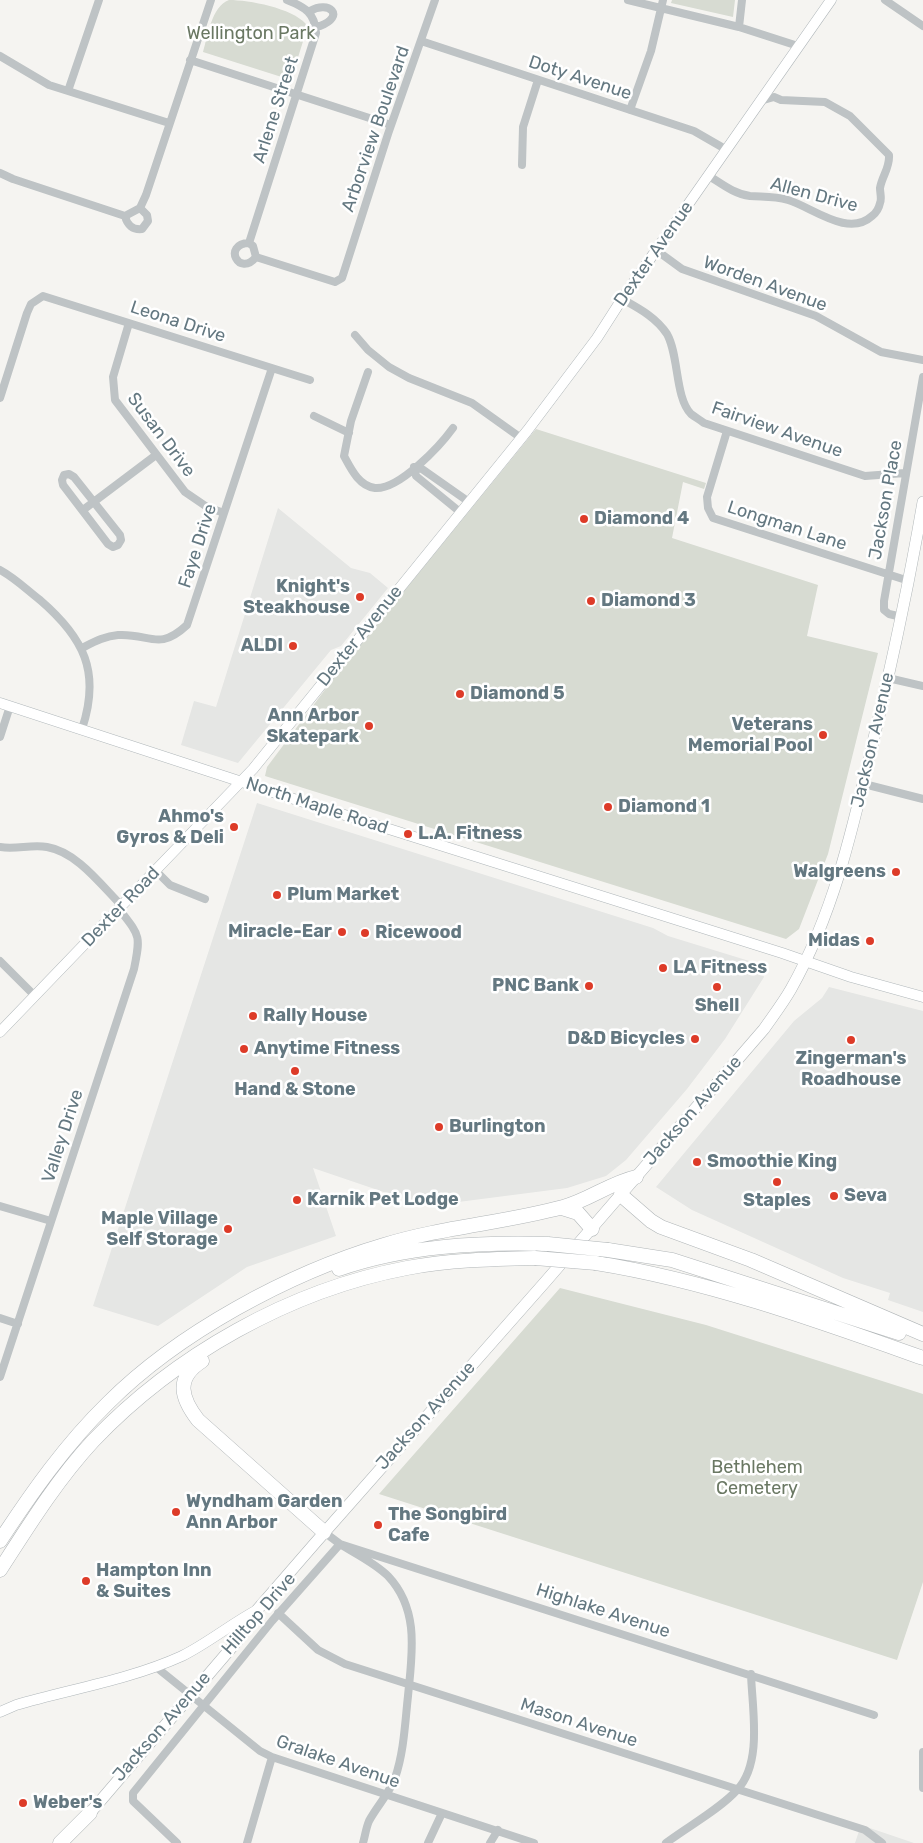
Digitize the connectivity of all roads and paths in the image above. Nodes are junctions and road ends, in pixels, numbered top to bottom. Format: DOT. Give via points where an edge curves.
graph roads {
  1 [pos="99,0"];
  2 [pos="211,0"];
  3 [pos="287,0"];
  4 [pos="435,0"];
  5 [pos="628,0"];
  6 [pos="663,0"];
  7 [pos="742,0"];
  8 [pos="831,0"];
  9 [pos="885,0"];
  10 [pos="662,10"];
  11 [pos="310,11"];
  12 [pos="316,26"];
  13 [pos="923,26"];
  14 [pos="739,28"];
  15 [pos="421,41"];
  16 [pos="798,46"];
  17 [pos="0,56"];
  18 [pos="190,60"];
  19 [pos="538,80"];
  20 [pos="68,91"];
  21 [pos="298,94"];
  22 [pos="760,101"];
  23 [pos="630,110"];
  24 [pos="169,123"];
  25 [pos="391,125"];
  26 [pos="727,150"];
  27 [pos="522,165"];
  28 [pos="0,173"];
  29 [pos="709,176"];
  30 [pos="140,208"];
  31 [pos="128,215"];
  32 [pos="249,243"];
  33 [pos="656,250"];
  34 [pos="256,258"];
  35 [pos="622,299"];
  36 [pos="129,323"];
  37 [pos="355,335"];
  38 [pos="923,360"];
  39 [pos="272,368"];
  40 [pos="368,372"];
  41 [pos="923,377"];
  42 [pos="310,380"];
  43 [pos="0,398"];
  44 [pos="314,416"];
  45 [pos="453,428"];
  46 [pos="727,431"];
  47 [pos="349,433"];
  48 [pos="521,438"];
  49 [pos="156,455"];
  50 [pos="414,467"];
  51 [pos="905,473"];
  52 [pos="94,502"];
  53 [pos="469,502"];
  54 [pos="923,502"];
  55 [pos="83,510"];
  56 [pos="460,512"];
  57 [pos="224,513"];
  58 [pos="0,570"];
  59 [pos="888,575"];
  60 [pos="909,581"];
  61 [pos="902,617"];
  62 [pos="82,648"];
  63 [pos="888,678"];
  64 [pos="923,686"];
  65 [pos="5,704"];
  66 [pos="82,729"];
  67 [pos="0,737"];
  68 [pos="241,782"];
  69 [pos="864,784"];
  70 [pos="923,798"];
  71 [pos="0,848"];
  72 [pos="156,871"];
  73 [pos="206,899"];
  74 [pos="121,907"];
  75 [pos="0,961"];
  76 [pos="805,962"];
  77 [pos="35,996"];
  78 [pos="923,997"];
  79 [pos="0,1032"];
  80 [pos="636,1177"];
  81 [pos="622,1195"];
  82 [pos="0,1206"];
  83 [pos="562,1208"];
  84 [pos="51,1221"];
  85 [pos="592,1229"];
  86 [pos="0,1318"];
  87 [pos="262,1318"];
  88 [pos="221,1319"];
  89 [pos="18,1324"];
  90 [pos="923,1334"];
  91 [pos="923,1341"];
  92 [pos="923,1358"];
  93 [pos="0,1377"];
  94 [pos="324,1532"];
  95 [pos="0,1541"];
  96 [pos="340,1544"];
  97 [pos="0,1570"];
  98 [pos="257,1610"];
  99 [pos="278,1613"];
  100 [pos="156,1666"];
  101 [pos="751,1674"];
  102 [pos="409,1684"];
  103 [pos="190,1695"];
  104 [pos="203,1704"];
  105 [pos="0,1712"];
  106 [pos="874,1715"];
  107 [pos="923,1752"];
  108 [pos="272,1757"];
  109 [pos="923,1788"];
  110 [pos="738,1790"];
  111 [pos="386,1794"];
  112 [pos="90,1813"];
  113 [pos="442,1813"];
  114 [pos="498,1830"];
  115 [pos="60,1843"];
  116 [pos="65,1843"];
  117 [pos="177,1843"];
  118 [pos="247,1843"];
  119 [pos="363,1843"];
  120 [pos="428,1843"];
  121 [pos="490,1843"];
  122 [pos="534,1843"];
  123 [pos="666,1843"];
  124 [pos="882,1843"];
  1 -- 20 [label="street"];
  2 -- 18 [label="street"];
  3 -- 11 [label="street"];
  4 -- 15 [label="street, Arborview Boulevard"];
  5 -- 10 [label="street"];
  6 -- 10 [label="street"];
  7 -- 14 [label="street"];
  8 -- 16 [label="main road, Dexter Avenue"];
  9 -- 13 [label="street"];
  10 -- 14 [label="street"];
  10 -- 23 [label="street"];
  11 -- 12 [label="street"];
  11 -- 12 [label="street" via="318,4 333,7 332,20"];
  12 -- 21 [label="street, Arlene Street"];
  14 -- 16 [label="street"];
  15 -- 19 [label="street, Doty Avenue"];
  15 -- 25 [label="street, Arborview Boulevard"];
  16 -- 22 [label="main road, Dexter Avenue"];
  17 -- 20 [label="street" via="39,80"];
  18 -- 21 [label="street"];
  18 -- 24 [label="street"];
  19 -- 23 [label="street, Doty Avenue"];
  19 -- 27 [label="street" via="523,127"];
  20 -- 24 [label="street"];
  21 -- 25 [label="street"];
  21 -- 32 [label="street, Arlene Street"];
  22 -- 26 [label="main road, Dexter Avenue"];
  22 -- 29 [label="street, Allen Drive" via="774,97 825,102 850,116 888,156 880,187 881,203 876,212 858,224 831,219 789,200 768,195 749,196 730,190"];
  23 -- 26 [label="street, Doty Avenue" via="694,132"];
  24 -- 30 [label="street"];
  25 -- 34 [label="street, Arborview Boulevard" via="342,278 335,282"];
  26 -- 29 [label="main road, Dexter Avenue"];
  28 -- 31 [label="street"];
  29 -- 33 [label="main road, Dexter Avenue"];
  30 -- 31 [label="street"];
  30 -- 31 [label="street" via="148,221 142,229 129,225"];
  32 -- 34 [label="street"];
  32 -- 34 [label="street, Arlene Street" via="241,243 234,255 244,265"];
  33 -- 35 [label="main road, Dexter Avenue"];
  33 -- 38 [label="street, Worden Avenue" via="682,269 816,316 881,352"];
  35 -- 46 [label="street, Fairview Avenue" via="643,311 667,334 690,413 704,423"];
  35 -- 48 [label="main road, Dexter Avenue" via="597,338"];
  36 -- 39 [label="street, Leona Drive"];
  36 -- 43 [label="street, Leona Drive" via="50,296 37,299 27,313"];
  36 -- 49 [label="street, Susan Drive" via="113,377 115,400"];
  37 -- 48 [label="street" via="389,367 472,403"];
  39 -- 42 [label="street, Leona Drive"];
  39 -- 57 [label="street, Faye Drive"];
  40 -- 47 [label="street"];
  41 -- 51 [label="street, Jackson Place"];
  44 -- 47 [label="street"];
  45 -- 50 [label="street" via="439,446"];
  46 -- 51 [label="street, Fairview Avenue" via="864,476"];
  46 -- 59 [label="street, Longman Lane" via="707,497 713,518"];
  47 -- 50 [label="street" via="344,456 356,478 374,488 390,486"];
  48 -- 53 [label="main road, Dexter Avenue"];
  49 -- 52 [label="street"];
  49 -- 57 [label="street, Susan Drive" via="185,492 207,507"];
  50 -- 53 [label="street" via="422,469"];
  50 -- 56 [label="street" via="416,476"];
  51 -- 59 [label="street, Jackson Place"];
  52 -- 55 [label="street"];
  52 -- 55 [label="street" via="74,477 64,475 63,485"];
  52 -- 55 [label="street" via="120,535 118,545 108,544"];
  53 -- 56 [label="main road, Dexter Avenue"];
  54 -- 60 [label="main road, Jackson Avenue"];
  56 -- 68 [label="main road, Dexter Avenue"];
  57 -- 62 [label="street, Faye Drive" via="187,625 168,639 158,641 120,635 103,638"];
  58 -- 62 [label="street" via="61,620"];
  59 -- 60 [label="street, Longman Lane"];
  59 -- 61 [label="street, Jackson Place" via="884,610"];
  60 -- 61 [label="main road, Jackson Avenue"];
  61 -- 63 [label="main road, Jackson Avenue"];
  62 -- 66 [label="street" via="91,682"];
  63 -- 64 [label="street"];
  63 -- 69 [label="main road, Jackson Avenue"];
  65 -- 66 [label="main road, North Maple Road"];
  65 -- 67 [label="street"];
  66 -- 68 [label="main road, North Maple Road"];
  68 -- 72 [label="main road, Dexter Road"];
  68 -- 76 [label="main road, North Maple Road"];
  69 -- 70 [label="street"];
  69 -- 76 [label="main road, Jackson Avenue" via="840,872"];
  71 -- 74 [label="street" via="36,846 56,849 71,857"];
  72 -- 73 [label="street" via="170,886"];
  72 -- 74 [label="main road, Dexter Road"];
  74 -- 77 [label="main road, Dexter Road"];
  74 -- 84 [label="street, Valley Drive" via="135,930 139,947"];
  75 -- 77 [label="street"];
  76 -- 78 [label="main road, North Maple Road"];
  76 -- 80 [label="main road, Jackson Avenue" via="764,1030"];
  77 -- 79 [label="main road, Dexter Road"];
  80 -- 81 [label="main road, Jackson Avenue"];
  80 -- 83 [label="highway" via="618,1181 591,1198"];
  81 -- 85 [label="main road, Jackson Avenue"];
  81 -- 90 [label="highway" via="661,1227 750,1260"];
  82 -- 84 [label="street"];
  83 -- 85 [label="highway" via="578,1213"];
  83 -- 88 [label="highway" via="429,1232 383,1245 276,1286"];
  84 -- 89 [label="street, Valley Drive"];
  85 -- 94 [label="main road, Jackson Avenue"];
  86 -- 89 [label="street"];
  87 -- 92 [label="highway, bridge" via="341,1285 407,1268 487,1259 535,1258 652,1272"];
  87 -- 94 [label="highway" via="189,1371 184,1385 185,1401 198,1420"];
  87 -- 97 [label="highway" via="180,1367 110,1425 68,1470"];
  88 -- 91 [label="highway, bridge" via="307,1281 382,1258 451,1246 548,1244 608,1250 681,1263"];
  88 -- 95 [label="highway" via="161,1359 108,1402 53,1466"];
  89 -- 93 [label="street, Valley Drive"];
  94 -- 96 [label="street, Highlake Avenue"];
  94 -- 98 [label="main road, Jackson Avenue"];
  96 -- 99 [label="street, Hilltop Drive"];
  96 -- 101 [label="street, Highlake Avenue"];
  96 -- 102 [label="street" via="388,1576 406,1603 414,1644"];
  98 -- 100 [label="main road, Jackson Avenue" via="183,1655"];
  98 -- 103 [label="main road, Jackson Avenue" via="238,1640"];
  99 -- 102 [label="street, Mason Avenue" via="329,1658"];
  99 -- 104 [label="street, Hilltop Drive"];
  100 -- 103 [label="street, Gralake Avenue"];
  100 -- 105 [label="main road, Jackson Avenue"];
  101 -- 106 [label="street, Highlake Avenue"];
  101 -- 110 [label="street" via="753,1754"];
  102 -- 110 [label="street, Mason Avenue"];
  102 -- 111 [label="street" via="399,1761 393,1784"];
  103 -- 104 [label="street, Gralake Avenue"];
  103 -- 112 [label="main road, Jackson Avenue"];
  104 -- 108 [label="street, Gralake Avenue" via="260,1751"];
  104 -- 117 [label="street, Hilltop Drive" via="132,1793 133,1801"];
  107 -- 109 [label="street"];
  108 -- 111 [label="street, Gralake Avenue"];
  108 -- 118 [label="street"];
  110 -- 123 [label="street"];
  110 -- 124 [label="street, Mason Avenue" via="865,1830"];
  111 -- 113 [label="street, Gralake Avenue"];
  111 -- 119 [label="street" via="368,1823"];
  112 -- 115 [label="highway"];
  112 -- 116 [label="main road, Jackson Avenue"];
  113 -- 114 [label="street, Gralake Avenue"];
  113 -- 120 [label="street"];
  114 -- 121 [label="street"];
  114 -- 122 [label="street, Gralake Avenue"];
}
